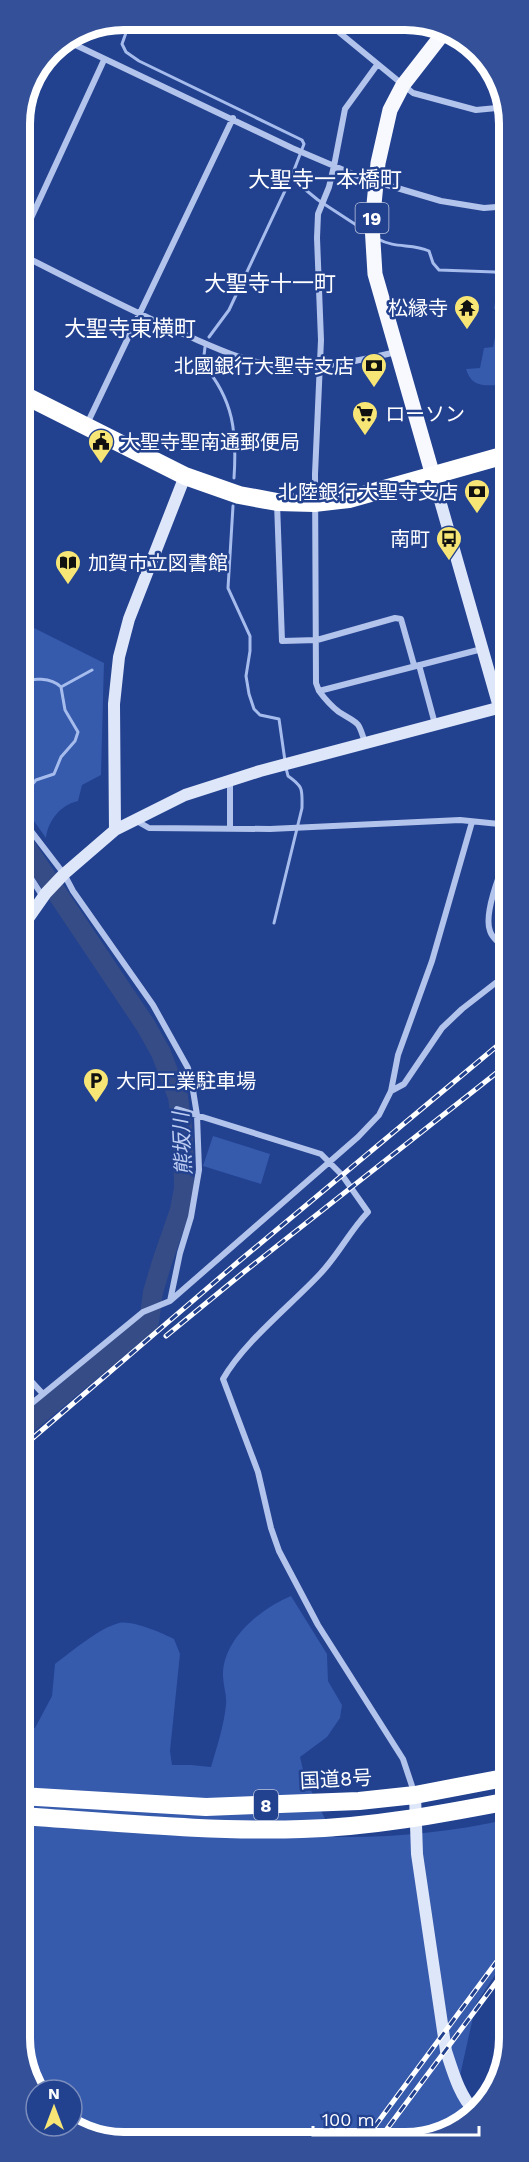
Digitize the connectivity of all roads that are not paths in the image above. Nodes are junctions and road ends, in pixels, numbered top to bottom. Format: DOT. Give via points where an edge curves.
graph roads {
  1 [pos="336,30"];
  2 [pos="440,37"];
  3 [pos="74,45"];
  4 [pos="104,60"];
  5 [pos="377,65"];
  6 [pos="403,86"];
  7 [pos="497,108"];
  8 [pos="233,118"];
  9 [pos="334,166"];
  10 [pos="376,182"];
  11 [pos="499,207"];
  12 [pos="30,220"];
  13 [pos="30,259"];
  14 [pos="140,315"];
  15 [pos="396,352"];
  16 [pos="320,366"];
  17 [pos="30,398"];
  18 [pos="86,427"];
  19 [pos="499,457"];
  20 [pos="185,476"];
  21 [pos="433,476"];
  22 [pos="278,502"];
  23 [pos="314,503"];
  24 [pos="316,640"];
  25 [pos="482,649"];
  26 [pos="416,665"];
  27 [pos="319,691"];
  28 [pos="499,693"];
  29 [pos="499,707"];
  30 [pos="435,724"];
  31 [pos="365,743"];
  32 [pos="230,780"];
  33 [pos="134,819"];
  34 [pos="472,822"];
  35 [pos="499,824"];
  36 [pos="230,828"];
  37 [pos="115,830"];
  38 [pos="30,834"];
  39 [pos="64,874"];
  40 [pos="30,875"];
  41 [pos="499,884"];
  42 [pos="44,895"];
  43 [pos="30,915"];
  44 [pos="499,942"];
  45 [pos="499,980"];
  46 [pos="392,1091"];
  47 [pos="177,1109"];
  48 [pos="197,1115"];
  49 [pos="328,1162"];
  50 [pos="167,1303"];
  51 [pos="30,1379"];
  52 [pos="44,1394"];
  53 [pos="30,1405"];
  54 [pos="499,1779"];
  55 [pos="415,1795"];
  56 [pos="30,1797"];
  57 [pos="499,1803"];
  58 [pos="30,1817"];
  59 [pos="417,1819"];
  60 [pos="470,2107"];
  1 -- 5 [label="street"];
  2 -- 6 [label="main road, 19"];
  3 -- 4 [label="street"];
  4 -- 8 [label="street"];
  4 -- 12 [label="street"];
  5 -- 6 [label="street"];
  5 -- 9 [label="street" via="345,109"];
  6 -- 7 [label="street" via="413,93 461,107"];
  6 -- 10 [label="main road, 19" via="390,110"];
  8 -- 9 [label="street"];
  8 -- 14 [label="street"];
  9 -- 10 [label="street"];
  9 -- 16 [label="street" via="318,214"];
  10 -- 11 [label="street" via="441,201"];
  10 -- 15 [label="main road, 19" via="372,225 375,274"];
  13 -- 14 [label="street"];
  14 -- 16 [label="street" via="245,358 277,366"];
  14 -- 18 [label="street"];
  15 -- 16 [label="street"];
  15 -- 21 [label="main road, 19"];
  16 -- 23 [label="street"];
  17 -- 18 [label="highway"];
  18 -- 20 [label="highway"];
  19 -- 21 [label="highway"];
  20 -- 22 [label="highway" via="239,495"];
  20 -- 37 [label="street" via="129,620 119,657 114,695"];
  21 -- 23 [label="highway" via="349,499"];
  21 -- 25 [label="street"];
  22 -- 23 [label="highway"];
  22 -- 24 [label="street" via="282,641"];
  23 -- 24 [label="street"];
  24 -- 26 [label="street" via="401,619"];
  24 -- 27 [label="street"];
  25 -- 26 [label="street"];
  25 -- 28 [label="street"];
  26 -- 27 [label="street"];
  26 -- 30 [label="street"];
  27 -- 31 [label="street" via="340,712 354,719"];
  29 -- 30 [label="street"];
  30 -- 31 [label="street"];
  31 -- 32 [label="street"];
  32 -- 33 [label="street" via="185,795"];
  32 -- 36 [label="street"];
  33 -- 36 [label="street" via="149,828"];
  33 -- 37 [label="street"];
  34 -- 35 [label="street"];
  34 -- 36 [label="street"];
  34 -- 46 [label="street" via="432,961 398,1054"];
  37 -- 39 [label="street"];
  38 -- 39 [label="street"];
  39 -- 42 [label="street"];
  39 -- 48 [label="street" via="153,1005 188,1068"];
  40 -- 42 [label="street"];
  41 -- 44 [label="street" via="488,922 490,933"];
  42 -- 43 [label="street"];
  45 -- 46 [label="street" via="442,1028 404,1084"];
  46 -- 49 [label="street" via="379,1115"];
  47 -- 48 [label="street"];
  48 -- 49 [label="street" via="321,1154"];
  48 -- 50 [label="street" via="199,1170"];
  49 -- 50 [label="street"];
  49 -- 55 [label="street" via="368,1212 322,1273 233,1361 223,1379 258,1472 279,1551 318,1625 404,1759"];
  50 -- 52 [label="street" via="142,1312"];
  51 -- 52 [label="street"];
  52 -- 53 [label="street"];
  54 -- 55 [label="highway, 国道8号 / 8"];
  55 -- 56 [label="highway, 国道8号 / 8" via="359,1802 206,1807"];
  55 -- 59 [label="street"];
  57 -- 59 [label="highway, 8"];
  58 -- 59 [label="highway, 8" via="303,1829"];
  59 -- 60 [label="street" via="417,1854 446,2051 455,2080"];
}
